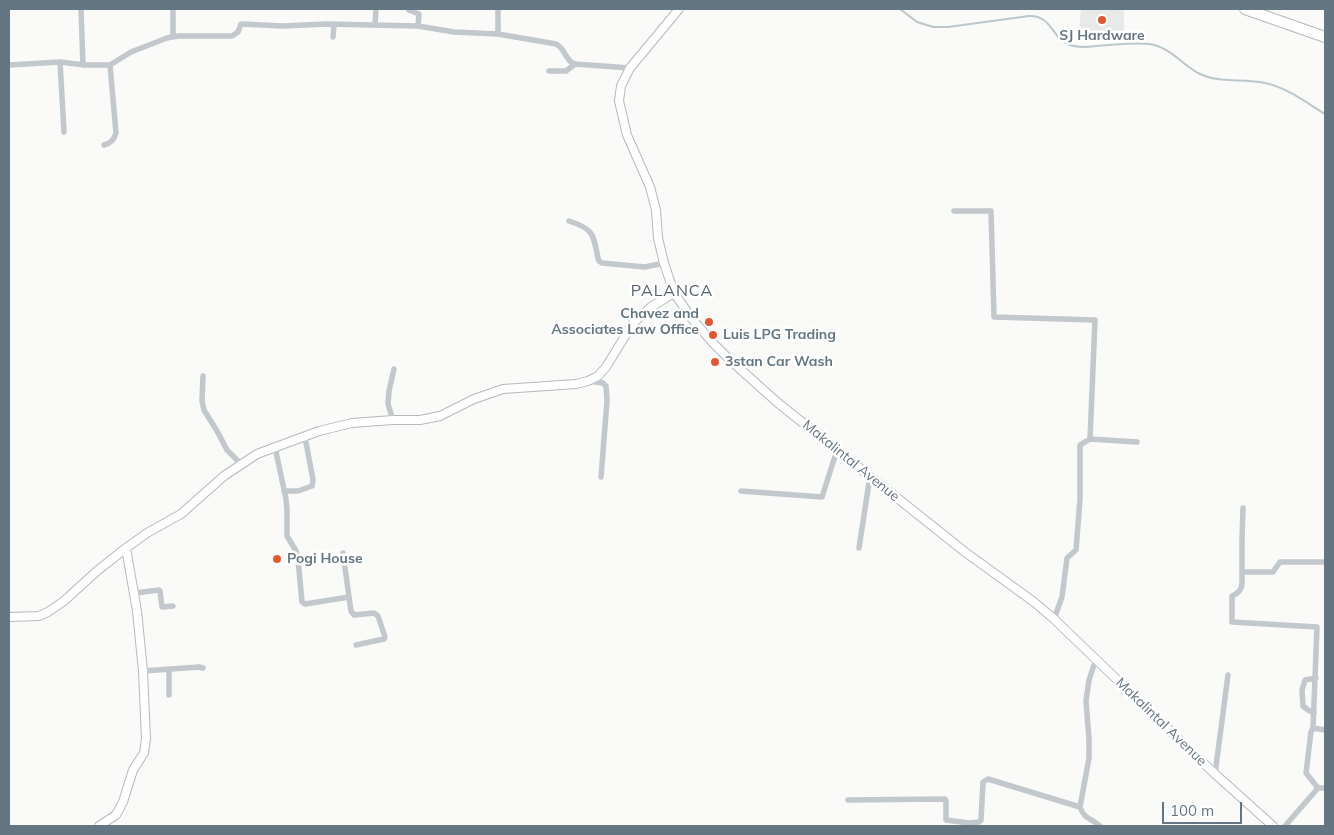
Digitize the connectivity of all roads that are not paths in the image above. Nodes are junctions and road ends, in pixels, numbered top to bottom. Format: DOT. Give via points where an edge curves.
graph roads {
  1 [pos="81,9"];
  2 [pos="376,9"];
  3 [pos="498,9"];
  4 [pos="679,9"];
  5 [pos="1245,9"];
  6 [pos="409,10"];
  7 [pos="173,11"];
  8 [pos="334,24"];
  9 [pos="375,26"];
  10 [pos="418,26"];
  11 [pos="498,34"];
  12 [pos="173,37"];
  13 [pos="333,37"];
  14 [pos="1325,37"];
  15 [pos="60,62"];
  16 [pos="575,64"];
  17 [pos="9,65"];
  18 [pos="83,65"];
  19 [pos="110,65"];
  20 [pos="630,68"];
  21 [pos="549,70"];
  22 [pos="64,132"];
  23 [pos="104,145"];
  24 [pos="954,211"];
  25 [pos="569,221"];
  26 [pos="664,263"];
  27 [pos="674,293"];
  28 [pos="394,369"];
  29 [pos="204,376"];
  30 [pos="588,381"];
  31 [pos="393,420"];
  32 [pos="305,437"];
  33 [pos="1090,439"];
  34 [pos="1138,442"];
  35 [pos="275,447"];
  36 [pos="837,450"];
  37 [pos="241,464"];
  38 [pos="870,476"];
  39 [pos="601,477"];
  40 [pos="284,491"];
  41 [pos="741,491"];
  42 [pos="1243,508"];
  43 [pos="126,548"];
  44 [pos="859,548"];
  45 [pos="343,553"];
  46 [pos="1325,562"];
  47 [pos="1242,572"];
  48 [pos="135,593"];
  49 [pos="349,597"];
  50 [pos="173,606"];
  51 [pos="9,617"];
  52 [pos="1054,619"];
  53 [pos="356,645"];
  54 [pos="1096,659"];
  55 [pos="203,668"];
  56 [pos="169,669"];
  57 [pos="143,671"];
  58 [pos="1228,675"];
  59 [pos="1316,678"];
  60 [pos="169,695"];
  61 [pos="1314,713"];
  62 [pos="1313,728"];
  63 [pos="1325,730"];
  64 [pos="1215,774"];
  65 [pos="1318,788"];
  66 [pos="1325,788"];
  67 [pos="848,800"];
  68 [pos="1080,807"];
  69 [pos="99,826"];
  70 [pos="1100,826"];
  71 [pos="1273,826"];
  72 [pos="1285,826"];
  1 -- 18 [label="street"];
  2 -- 9 [label="street"];
  3 -- 11 [label="street"];
  4 -- 20 [label="main road, Makalintal Avenue"];
  5 -- 14 [label="highway"];
  6 -- 10 [label="street" via="419,14"];
  7 -- 12 [label="street"];
  8 -- 9 [label="street"];
  8 -- 12 [label="street" via="241,24 232,36"];
  8 -- 13 [label="street"];
  9 -- 10 [label="street"];
  10 -- 11 [label="street"];
  11 -- 16 [label="street" via="556,44"];
  12 -- 19 [label="street" via="149,44"];
  15 -- 17 [label="street"];
  15 -- 18 [label="street"];
  15 -- 22 [label="street"];
  16 -- 20 [label="street"];
  16 -- 21 [label="street" via="566,71"];
  18 -- 19 [label="street"];
  19 -- 23 [label="street" via="116,133 114,139"];
  20 -- 26 [label="main road, Makalintal Avenue" via="621,86 619,101 628,135 650,187"];
  24 -- 33 [label="street" via="991,211 994,317 1095,320"];
  25 -- 26 [label="street" via="586,227 593,236 602,263 645,267"];
  26 -- 27 [label="main road, Makalintal Avenue"];
  27 -- 30 [label="main road" via="633,323 606,366 598,376"];
  27 -- 36 [label="main road, Makalintal Avenue" via="712,343 778,403"];
  28 -- 31 [label="street" via="388,394"];
  29 -- 37 [label="street" via="204,410 227,450"];
  30 -- 31 [label="main road" via="504,389 440,416"];
  30 -- 39 [label="street" via="606,386"];
  31 -- 32 [label="main road" via="352,423"];
  32 -- 35 [label="main road"];
  32 -- 40 [label="street" via="312,486"];
  33 -- 34 [label="street"];
  33 -- 52 [label="street" via="1080,445 1076,550 1066,558 1062,597"];
  35 -- 37 [label="main road"];
  35 -- 40 [label="street"];
  36 -- 38 [label="main road, Makalintal Avenue"];
  36 -- 41 [label="street" via="822,497"];
  37 -- 43 [label="main road" via="181,514"];
  38 -- 44 [label="street"];
  38 -- 52 [label="main road, Makalintal Avenue"];
  40 -- 49 [label="street" via="286,534 298,559 302,602"];
  42 -- 47 [label="street"];
  43 -- 48 [label="main road"];
  43 -- 51 [label="main road" via="48,612 39,616"];
  45 -- 49 [label="street"];
  46 -- 47 [label="street" via="1280,562 1273,572"];
  47 -- 59 [label="street" via="1242,589 1232,596 1232,622 1317,627"];
  48 -- 50 [label="street" via="159,590 162,607"];
  48 -- 57 [label="main road"];
  49 -- 53 [label="street" via="354,615 374,613 378,616 385,637"];
  52 -- 54 [label="main road, Makalintal Avenue"];
  54 -- 64 [label="main road, Makalintal Avenue"];
  54 -- 68 [label="street" via="1086,701 1089,758"];
  55 -- 56 [label="street"];
  56 -- 57 [label="street"];
  56 -- 60 [label="street"];
  57 -- 69 [label="main road" via="144,753 133,770 116,815"];
  58 -- 64 [label="street"];
  59 -- 61 [label="street"];
  59 -- 61 [label="street" via="1306,680 1302,690 1303,706"];
  61 -- 62 [label="street"];
  62 -- 63 [label="street"];
  62 -- 65 [label="street" via="1306,773"];
  64 -- 71 [label="main road, Makalintal Avenue"];
  65 -- 66 [label="street"];
  65 -- 72 [label="street"];
  67 -- 68 [label="street" via="944,799 946,820 979,822 983,782 988,779"];
  68 -- 70 [label="street" via="1085,817"];
}
